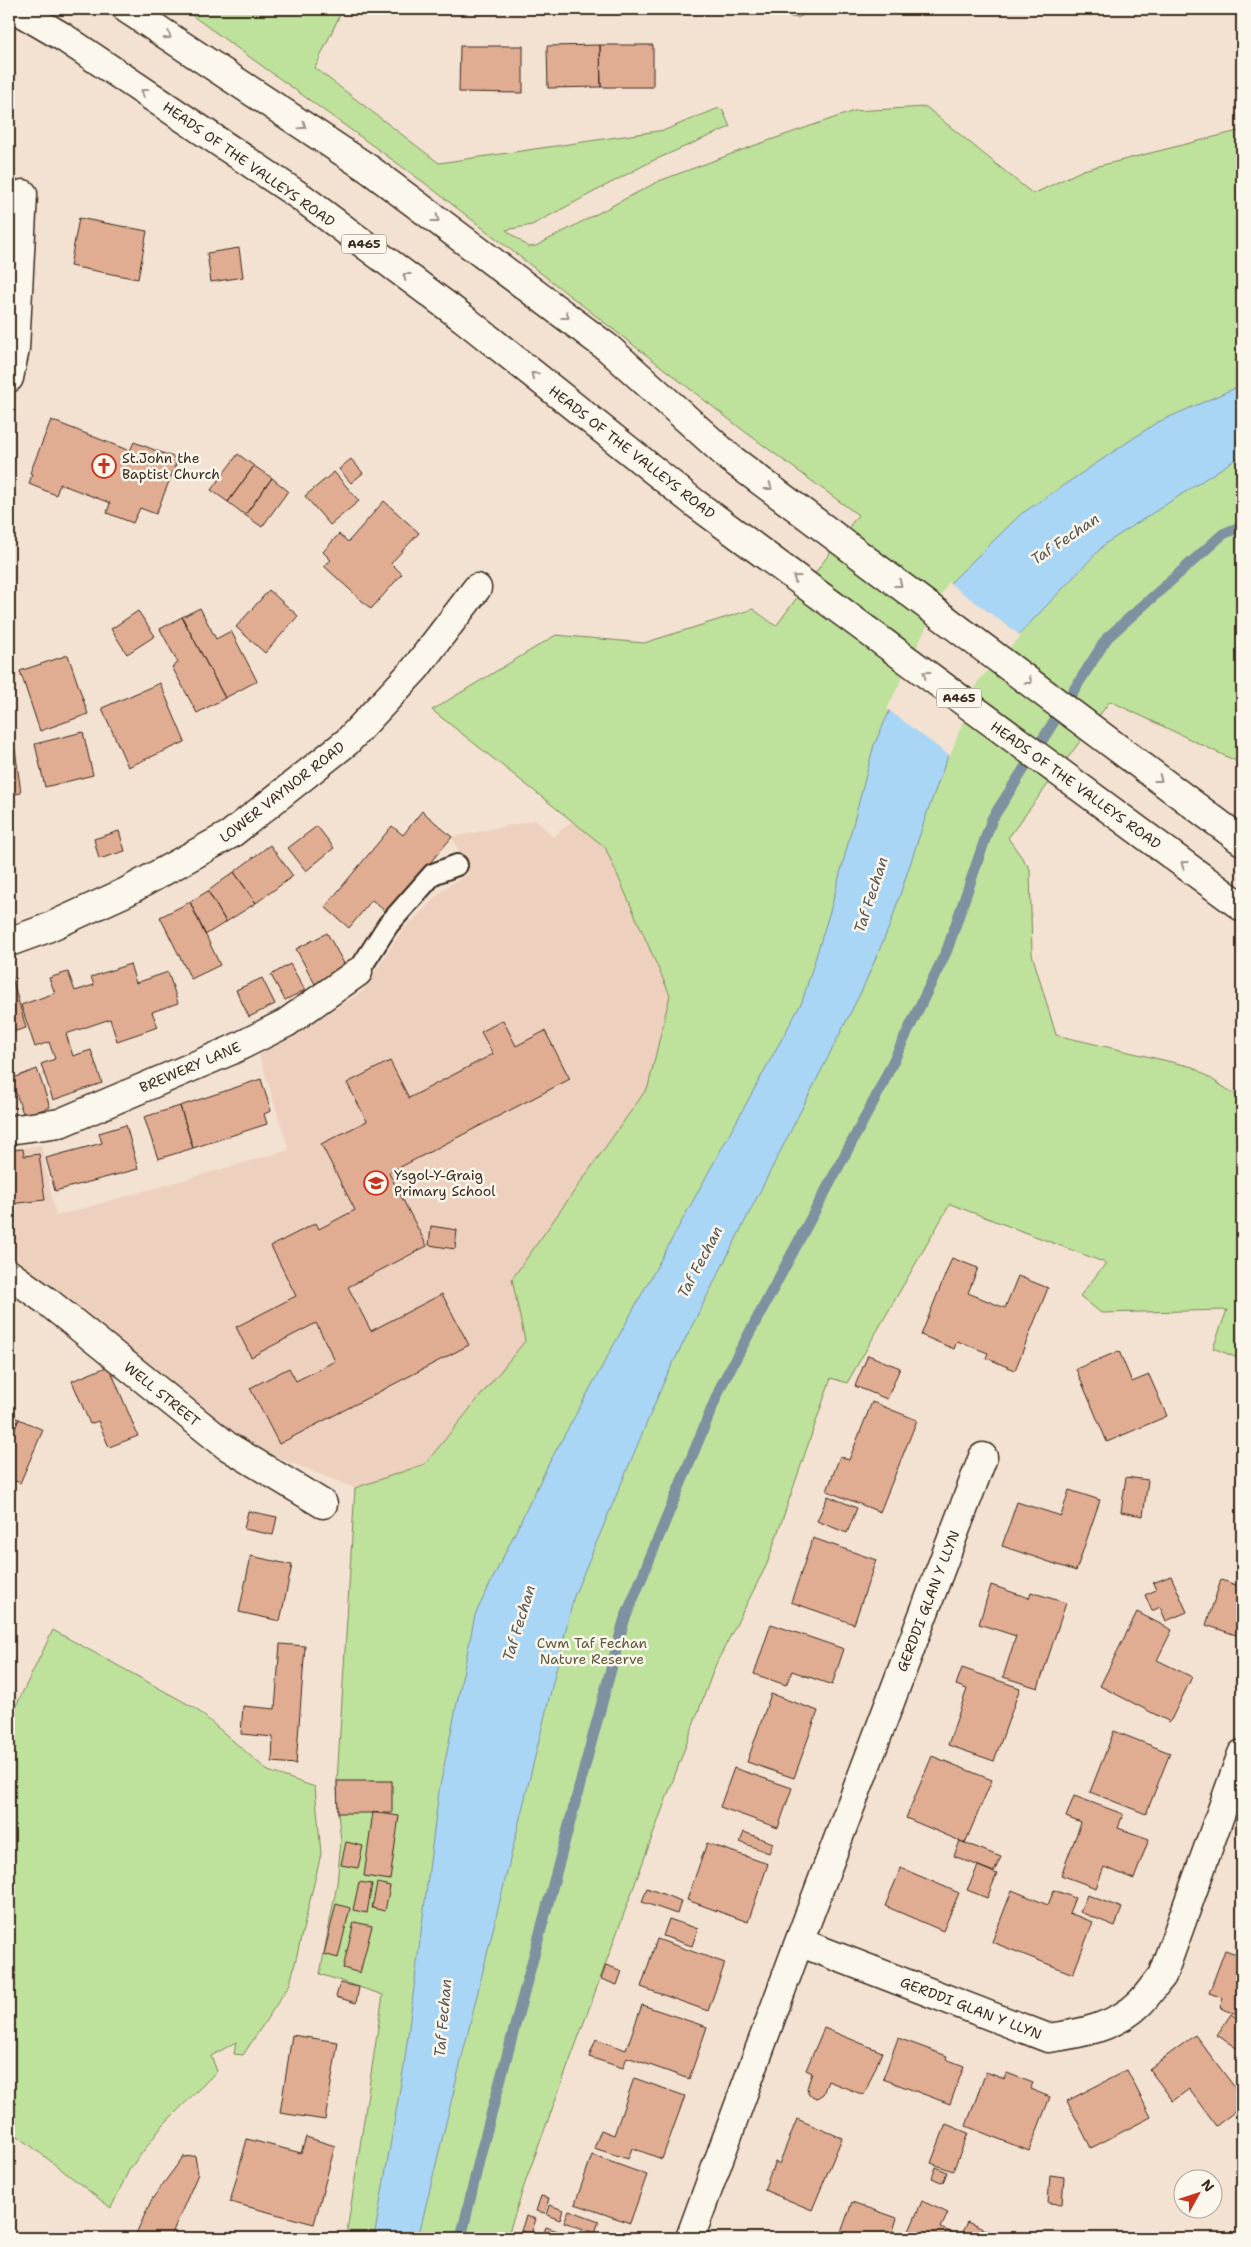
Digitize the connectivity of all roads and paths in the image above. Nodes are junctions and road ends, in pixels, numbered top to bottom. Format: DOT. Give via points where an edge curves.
graph roads {
  1 [pos="14,9"];
  2 [pos="127,9"];
  3 [pos="23,194"];
  4 [pos="9,378"];
  5 [pos="477,588"];
  6 [pos="1242,840"];
  7 [pos="457,865"];
  8 [pos="1233,900"];
  9 [pos="9,942"];
  10 [pos="358,972"];
  11 [pos="9,1130"];
  12 [pos="9,1274"];
  13 [pos="983,1457"];
  14 [pos="322,1504"];
  15 [pos="1242,1754"];
  16 [pos="799,1942"];
  17 [pos="690,2238"];
  8 -- 1 [label="main road, HEADS OF THE VALLEYS ROAD / A465, one-way" via="696,504 464,318 301,197 63,37"];
  2 -- 6 [label="main road, one-way" via="369,169 608,348 730,458"];
  3 -- 4 [label="main road" via="14,349"];
  5 -- 9 [label="main road, LOWER VAYNOR ROAD" via="415,669 347,742 231,834 126,892 46,929"];
  7 -- 10 [label="lane" via="433,874 388,925"];
  10 -- 11 [label="main road, BREWERY LANE" via="286,1023 232,1050 60,1123"];
  12 -- 14 [label="main road, WELL STREET" via="227,1446"];
  13 -- 16 [label="main road, GERDDI GLAN Y LLYN"];
  15 -- 16 [label="main road, GERDDI GLAN Y LLYN" via="1162,1976 1140,2004 1114,2022 1082,2034 1048,2038"];
  16 -- 17 [label="main road, GERDDI GLAN Y LLYN"];
}
